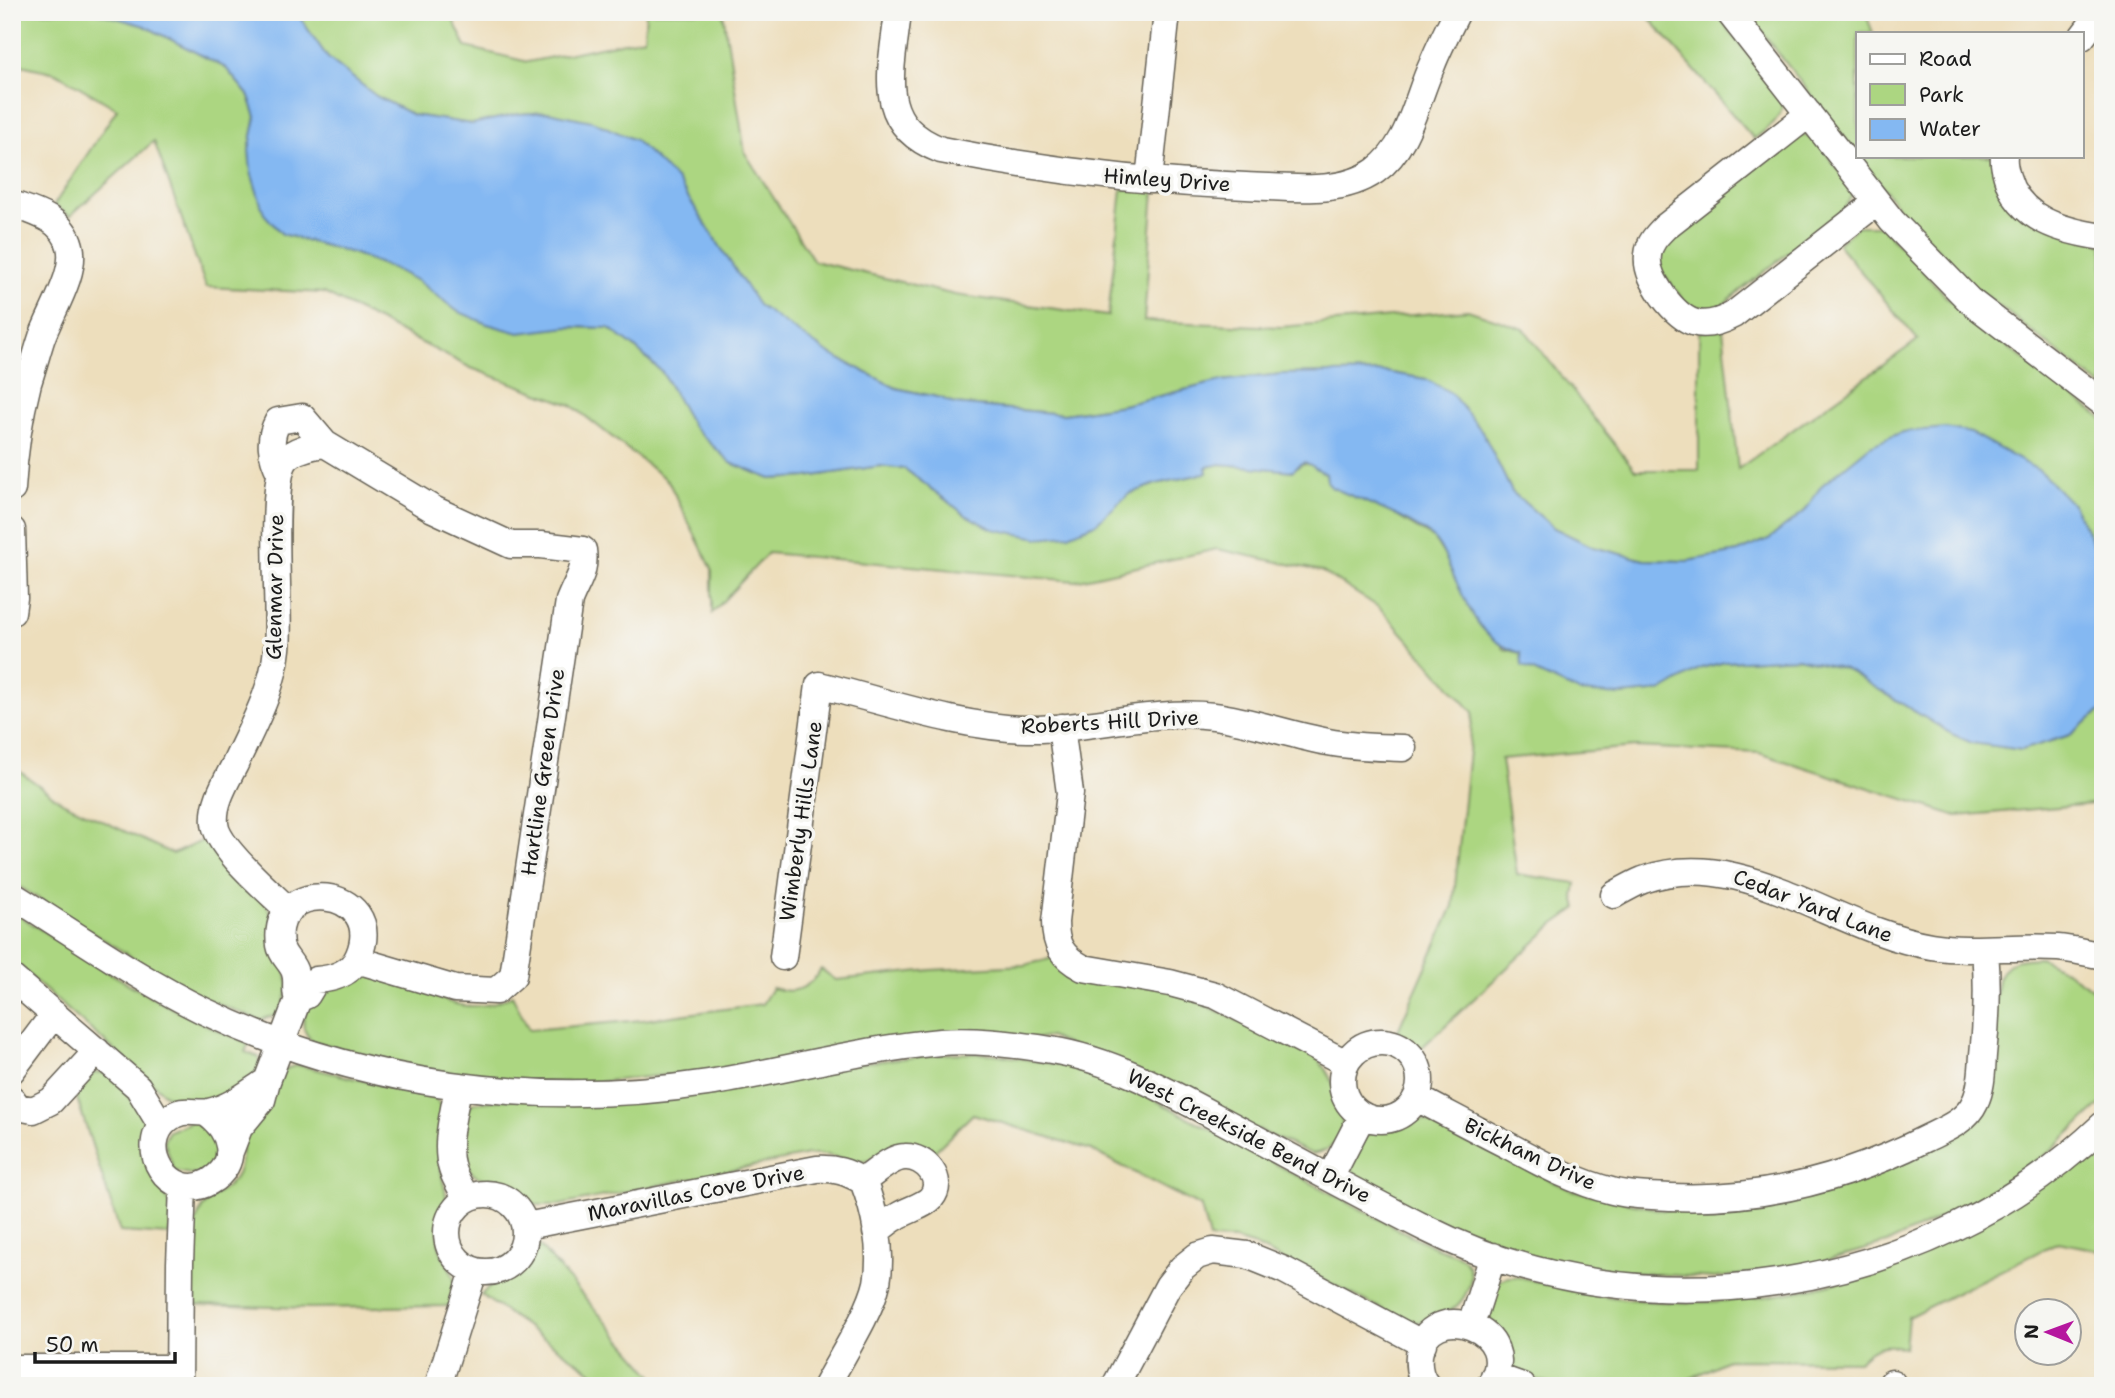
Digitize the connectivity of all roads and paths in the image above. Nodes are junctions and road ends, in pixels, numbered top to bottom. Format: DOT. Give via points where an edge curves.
graph roads {
  1 [pos="898,12"];
  2 [pos="1167,12"];
  3 [pos="1457,12"];
  4 [pos="1729,12"];
  5 [pos="2101,12"];
  6 [pos="2084,34"];
  7 [pos="1809,114"];
  8 [pos="2004,158"];
  9 [pos="1149,180"];
  10 [pos="1877,202"];
  11 [pos="12,204"];
  12 [pos="2103,237"];
  13 [pos="2103,402"];
  14 [pos="325,444"];
  15 [pos="280,472"];
  16 [pos="12,489"];
  17 [pos="12,530"];
  18 [pos="12,612"];
  19 [pos="819,685"];
  20 [pos="1061,727"];
  21 [pos="1403,748"];
  22 [pos="12,895"];
  23 [pos="1614,895"];
  24 [pos="289,912"];
  25 [pos="1985,950"];
  26 [pos="2100,955"];
  27 [pos="783,957"];
  28 [pos="357,960"];
  29 [pos="12,978"];
  30 [pos="298,999"];
  31 [pos="54,1014"];
  32 [pos="282,1044"];
  33 [pos="97,1051"];
  34 [pos="1346,1063"];
  35 [pos="12,1070"];
  36 [pos="267,1081"];
  37 [pos="458,1087"];
  38 [pos="1417,1098"];
  39 [pos="12,1099"];
  40 [pos="206,1113"];
  41 [pos="1362,1116"];
  42 [pos="161,1125"];
  43 [pos="2103,1125"];
  44 [pos="229,1154"];
  45 [pos="1330,1178"];
  46 [pos="863,1181"];
  47 [pos="183,1186"];
  48 [pos="467,1199"];
  49 [pos="526,1226"];
  50 [pos="876,1232"];
  51 [pos="1493,1256"];
  52 [pos="474,1270"];
  53 [pos="1471,1325"];
  54 [pos="1423,1344"];
  55 [pos="12,1368"];
  56 [pos="179,1377"];
  57 [pos="1491,1381"];
  58 [pos="438,1386"];
  59 [pos="826,1386"];
  60 [pos="1115,1386"];
  61 [pos="1427,1386"];
  62 [pos="1521,1386"];
  1 -- 9 [label="street, Himley Drive" via="890,83 893,109 922,143 1008,163"];
  2 -- 9 [label="street"];
  3 -- 9 [label="street, Himley Drive" via="1404,136 1376,171 1335,186"];
  4 -- 7 [label="street"];
  5 -- 6 [label="street"];
  7 -- 10 [label="street"];
  7 -- 10 [label="street" via="1653,240 1649,271 1674,311 1687,321 1719,323"];
  8 -- 12 [label="street" via="2011,190 2026,211 2051,224"];
  10 -- 13 [label="street" via="1969,300"];
  11 -- 16 [label="street" via="55,223 65,235 72,258 28,384"];
  14 -- 15 [label="street" via="309,446 286,458"];
  14 -- 15 [label="street, Glenmar Drive" via="302,417 278,421 271,440"];
  14 -- 28 [label="street, Hartline Green Drive" via="433,509 511,545 583,550 584,572 569,601 513,976 496,991 455,989"];
  15 -- 24 [label="street, Glenmar Drive" via="277,650 268,693 218,800 214,825 222,844"];
  17 -- 18 [label="street"];
  19 -- 20 [label="street, Roberts Hill Drive" via="956,720 1028,729"];
  19 -- 27 [label="street, Wimberly Hills Lane"];
  20 -- 21 [label="street, Roberts Hill Drive" via="1173,714 1215,716 1330,743"];
  20 -- 34 [label="street" via="1070,793 1055,922 1060,950 1083,968 1215,995"];
  22 -- 32 [label="street, West Creekside Bend Drive" via="148,980"];
  23 -- 25 [label="street, Cedar Yard Lane" via="1643,880 1675,873 1729,873 1896,938"];
  24 -- 28 [label="street" via="312,897 340,900 359,919 363,933"];
  24 -- 30 [label="street" via="282,922 281,948 295,972"];
  25 -- 26 [label="street, Cedar Yard Lane" via="2061,948"];
  25 -- 38 [label="street, Bickham Drive" via="1988,1010 1980,1083 1966,1115 1867,1165 1802,1185 1715,1198 1614,1192 1552,1169"];
  28 -- 30 [label="street" via="340,976 316,980 307,995"];
  29 -- 31 [label="street"];
  30 -- 32 [label="street"];
  31 -- 33 [label="street"];
  31 -- 35 [label="street"];
  32 -- 36 [label="street"];
  32 -- 37 [label="street, West Creekside Bend Drive" via="370,1070"];
  33 -- 39 [label="street" via="51,1101 33,1110 18,1107"];
  33 -- 42 [label="street" via="138,1087"];
  34 -- 38 [label="street" via="1369,1043 1398,1045 1411,1054 1418,1067 1421,1083"];
  34 -- 41 [label="street" via="1343,1093"];
  36 -- 40 [label="street" via="240,1101"];
  36 -- 44 [label="street" via="262,1100 239,1128"];
  37 -- 45 [label="street, West Creekside Bend Drive" via="580,1094 648,1091 909,1046 1004,1043 1060,1051 1114,1067"];
  37 -- 48 [label="street" via="449,1153"];
  38 -- 41 [label="street" via="1410,1108 1387,1120"];
  40 -- 42 [label="street" via="182,1111"];
  40 -- 44 [label="street" via="227,1134"];
  41 -- 45 [label="street"];
  42 -- 47 [label="street" via="153,1146 157,1165 168,1179"];
  43 -- 51 [label="street, West Creekside Bend Drive" via="2000,1203 1940,1235 1868,1263 1800,1279 1673,1290 1549,1273"];
  44 -- 47 [label="street" via="217,1177 203,1185"];
  45 -- 51 [label="street, West Creekside Bend Drive" via="1431,1231"];
  46 -- 49 [label="street, Maravillas Cove Drive" via="832,1168 817,1169"];
  46 -- 50 [label="street"];
  46 -- 50 [label="street" via="904,1157 923,1161 934,1177 931,1198"];
  47 -- 56 [label="street"];
  48 -- 49 [label="street" via="488,1193 504,1197 517,1207"];
  48 -- 52 [label="street" via="449,1219 447,1236 451,1252"];
  49 -- 52 [label="street" via="520,1254 509,1266 493,1272"];
  50 -- 59 [label="street" via="879,1262 873,1293"];
  51 -- 53 [label="street"];
  52 -- 58 [label="street"];
  53 -- 54 [label="street" via="1443,1325"];
  53 -- 57 [label="street" via="1488,1336 1496,1351 1497,1368"];
  54 -- 60 [label="street" via="1284,1270 1247,1255 1213,1251 1189,1262 1168,1286"];
  54 -- 61 [label="street" via="1418,1365"];
  55 -- 56 [label="street"];
  57 -- 62 [label="street"];
}
